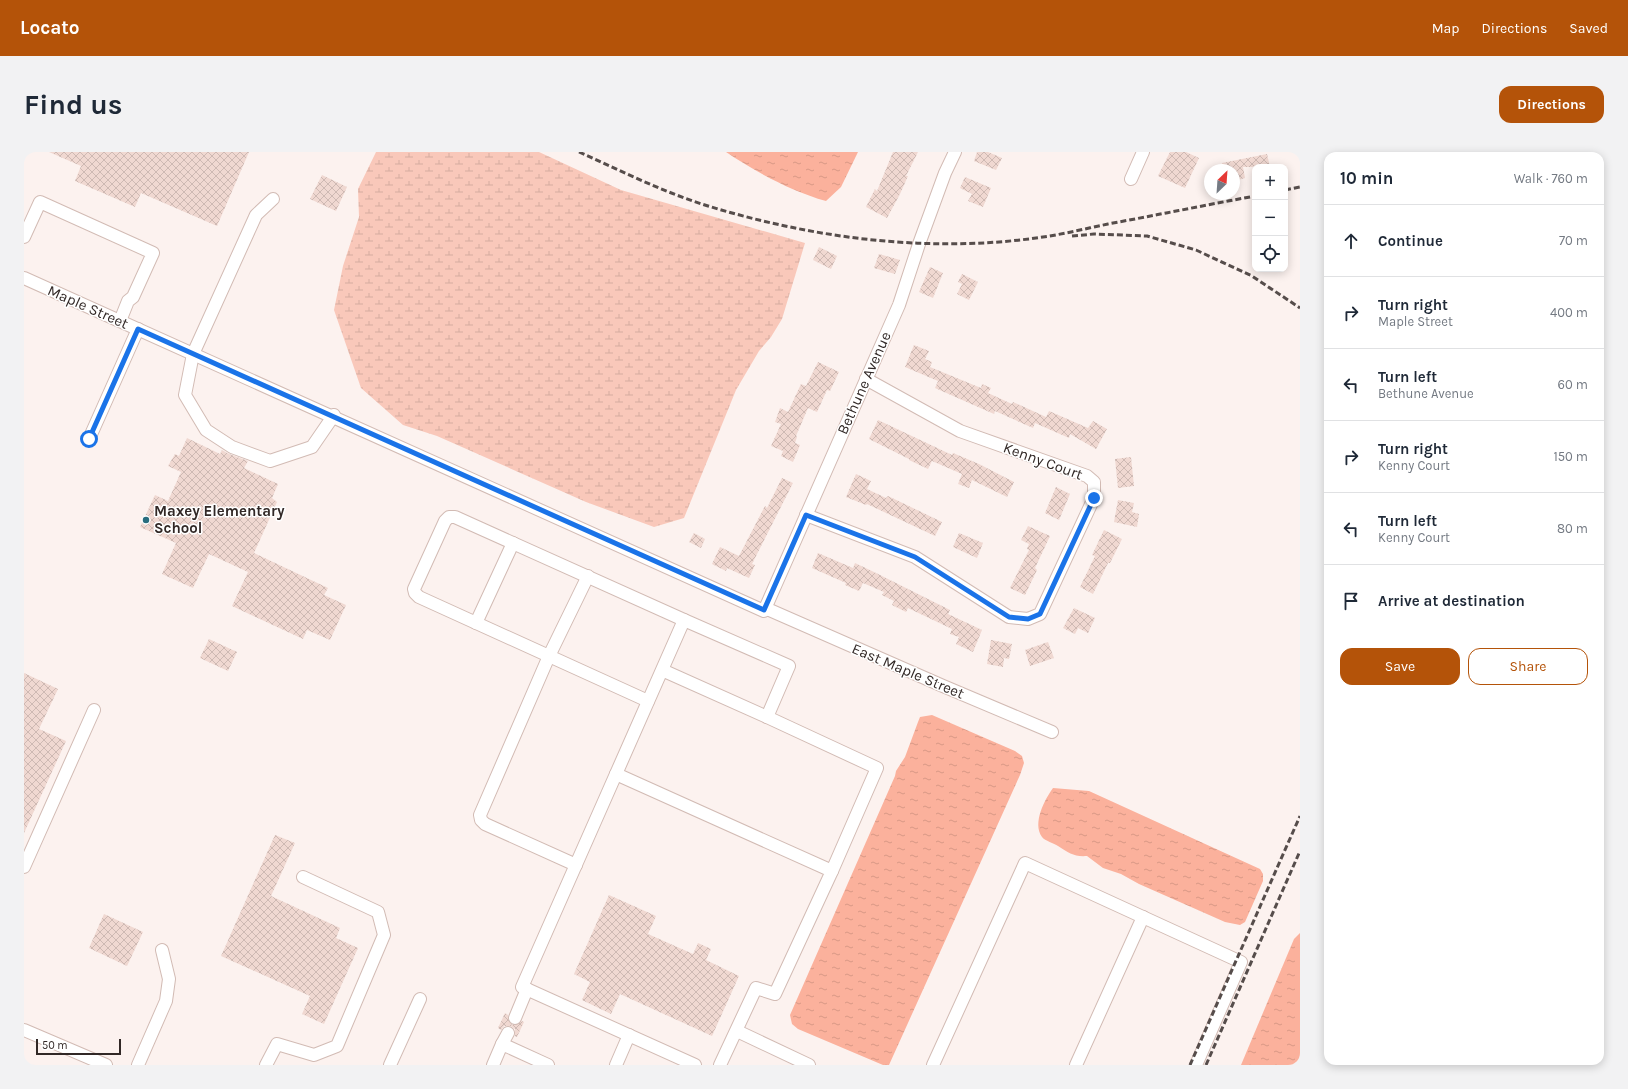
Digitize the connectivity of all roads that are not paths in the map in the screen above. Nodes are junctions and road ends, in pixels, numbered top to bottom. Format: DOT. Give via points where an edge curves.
graph roads {
  1 [pos="955,152"];
  2 [pos="1143,152"];
  3 [pos="1131,179"];
  4 [pos="274,199"];
  5 [pos="24,237"];
  6 [pos="24,278"];
  7 [pos="120,321"];
  8 [pos="138,329"];
  9 [pos="193,354"];
  10 [pos="866,379"];
  11 [pos="333,416"];
  12 [pos="89,439"];
  13 [pos="806,515"];
  14 [pos="513,543"];
  15 [pos="588,576"];
  16 [pos="765,609"];
  17 [pos="684,620"];
  18 [pos="476,624"];
  19 [pos="549,656"];
  20 [pos="662,670"];
  21 [pos="648,701"];
  22 [pos="94,710"];
  23 [pos="767,717"];
  24 [pos="1052,732"];
  25 [pos="616,774"];
  26 [pos="576,865"];
  27 [pos="24,867"];
  28 [pos="832,871"];
  29 [pos="303,877"];
  30 [pos="1143,917"];
  31 [pos="162,950"];
  32 [pos="527,989"];
  33 [pos="420,999"];
  34 [pos="515,1018"];
  35 [pos="24,1030"];
  36 [pos="737,1031"];
  37 [pos="508,1033"];
  38 [pos="629,1035"];
  39 [pos="502,1044"];
  40 [pos="106,1065"];
  41 [pos="138,1065"];
  42 [pos="266,1065"];
  43 [pos="390,1065"];
  44 [pos="493,1065"];
  45 [pos="548,1065"];
  46 [pos="616,1065"];
  47 [pos="695,1065"];
  48 [pos="720,1065"];
  49 [pos="809,1065"];
  50 [pos="933,1065"];
  51 [pos="1076,1065"];
  52 [pos="1196,1065"];
  1 -- 10 [label="street, Bethune Avenue" via="942,180 899,305"];
  2 -- 3 [label="street"];
  4 -- 9 [label="street" via="256,215"];
  5 -- 7 [label="street" via="40,202 153,253"];
  6 -- 7 [label="street, Maple Street"];
  7 -- 8 [label="street, Maple Street"];
  8 -- 9 [label="street, Maple Street"];
  8 -- 12 [label="street"];
  9 -- 11 [label="street, Maple Street"];
  9 -- 11 [label="street" via="185,395 206,430 232,447 270,461 312,447"];
  10 -- 13 [label="street, Bethune Avenue"];
  10 -- 13 [label="street, Kenny Court" via="960,431 1087,476 1094,482 1094,498 1040,614 1028,619 1009,617 915,557"];
  11 -- 16 [label="street, Maple Street"];
  13 -- 16 [label="street, Bethune Avenue"];
  14 -- 15 [label="street"];
  14 -- 18 [label="street"];
  14 -- 18 [label="street" via="455,517 445,521 414,589 415,593 418,597"];
  15 -- 17 [label="street"];
  15 -- 19 [label="street"];
  16 -- 24 [label="street, East Maple Street"];
  17 -- 20 [label="street"];
  17 -- 23 [label="street" via="789,666"];
  18 -- 19 [label="street"];
  19 -- 21 [label="street"];
  19 -- 26 [label="street" via="480,815 485,824"];
  20 -- 21 [label="street"];
  20 -- 23 [label="street"];
  21 -- 25 [label="street"];
  22 -- 27 [label="street"];
  23 -- 28 [label="street" via="877,768"];
  25 -- 26 [label="street"];
  25 -- 28 [label="street"];
  26 -- 32 [label="street" via="522,987"];
  28 -- 36 [label="street" via="775,994 756,988"];
  29 -- 42 [label="street" via="378,912 384,935 337,1046 314,1055 277,1044"];
  30 -- 50 [label="street" via="1025,863"];
  30 -- 51 [label="street"];
  30 -- 52 [label="street" via="1241,962"];
  31 -- 41 [label="street" via="169,979 166,1001"];
  32 -- 34 [label="street"];
  32 -- 38 [label="street"];
  33 -- 43 [label="street"];
  35 -- 40 [label="street"];
  36 -- 48 [label="street"];
  36 -- 49 [label="street"];
  37 -- 39 [label="street"];
  38 -- 46 [label="street"];
  38 -- 47 [label="street"];
  39 -- 44 [label="street"];
  39 -- 45 [label="street"];
}
